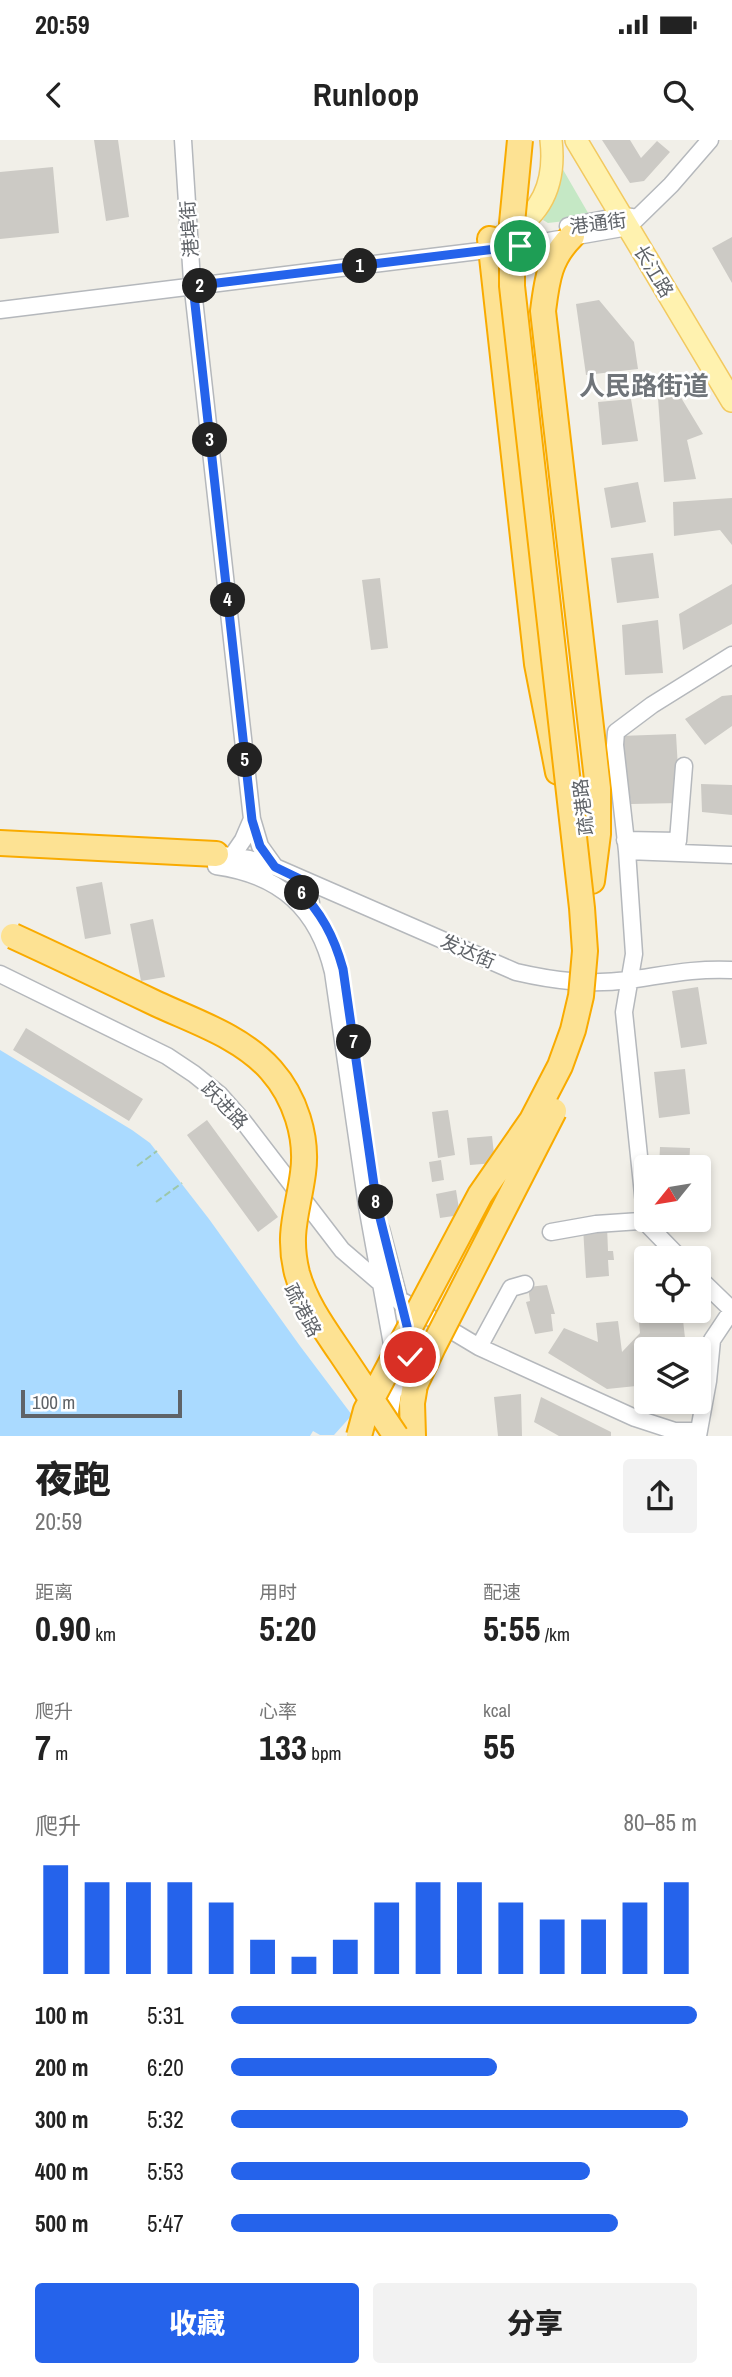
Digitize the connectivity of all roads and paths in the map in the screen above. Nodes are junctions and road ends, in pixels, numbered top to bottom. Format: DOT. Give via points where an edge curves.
graph roads {
  1 [pos="183,140"];
  2 [pos="520,140"];
  3 [pos="535,140"];
  4 [pos="551,140"];
  5 [pos="576,140"];
  6 [pos="591,140"];
  7 [pos="710,140"];
  8 [pos="629,220"];
  9 [pos="572,236"];
  10 [pos="494,242"];
  11 [pos="192,281"];
  12 [pos="0,300"];
  13 [pos="0,310"];
  14 [pos="732,374"];
  15 [pos="732,401"];
  16 [pos="732,655"];
  17 [pos="684,766"];
  18 [pos="252,820"];
  19 [pos="574,833"];
  20 [pos="0,843"];
  21 [pos="626,845"];
  22 [pos="732,855"];
  23 [pos="0,856"];
  24 [pos="222,858"];
  25 [pos="275,867"];
  26 [pos="592,881"];
  27 [pos="297,888"];
  28 [pos="5,939"];
  29 [pos="732,970"];
  30 [pos="0,974"];
  31 [pos="629,980"];
  32 [pos="157,1151"];
  33 [pos="639,1155"];
  34 [pos="137,1166"];
  35 [pos="182,1183"];
  36 [pos="156,1202"];
  37 [pos="634,1221"];
  38 [pos="551,1232"];
  39 [pos="655,1232"];
  40 [pos="668,1246"];
  41 [pos="525,1284"];
  42 [pos="383,1286"];
  43 [pos="711,1290"];
  44 [pos="399,1299"];
  45 [pos="732,1310"];
  46 [pos="479,1347"];
  47 [pos="697,1433"];
  48 [pos="359,1436"];
  49 [pos="374,1436"];
  50 [pos="388,1436"];
  51 [pos="396,1436"];
  52 [pos="402,1436"];
  53 [pos="413,1436"];
  1 -- 11 [label="street, 港埠街"];
  2 -- 19 [label="highway, 疏港路, bridge" via="512,286"];
  3 -- 26 [label="highway, 疏港路" via="524,286"];
  4 -- 10 [label="main road" via="554,161 542,201 515,230"];
  5 -- 8 [label="main road, 长江路"];
  6 -- 8 [label="main road"];
  7 -- 8 [label="street" via="671,185"];
  8 -- 9 [label="street, 港通街"];
  8 -- 10 [label="street, 港通街"];
  8 -- 14 [label="main road, 长江路"];
  8 -- 15 [label="main road, 长江路"];
  9 -- 10 [label="street, 港通街"];
  9 -- 26 [label="highway" via="552,265 543,311 597,788"];
  10 -- 11 [label="street, 港通街"];
  10 -- 19 [label="highway, bridge" via="537,664"];
  11 -- 12 [label="street, 港通街"];
  11 -- 13 [label="street, 港通街"];
  11 -- 18 [label="street, 港埠街"];
  16 -- 21 [label="street" via="616,732"];
  17 -- 21 [label="street" via="678,841"];
  18 -- 24 [label="street" via="243,840"];
  18 -- 25 [label="street, 港埠街" via="260,846"];
  19 -- 48 [label="highway, 疏港路, bridge" via="584,951 582,996 573,1030 546,1096 480,1195 372,1399"];
  20 -- 24 [label="highway"];
  21 -- 22 [label="street"];
  21 -- 31 [label="street" via="634,954"];
  23 -- 24 [label="highway"];
  24 -- 25 [label="street, 发达街"];
  24 -- 27 [label="street" via="272,882"];
  25 -- 27 [label="street, 发达街"];
  26 -- 53 [label="highway, 疏港路, bridge" via="597,951 595,998 586,1034 559,1101 415,1385"];
  27 -- 31 [label="street, 发达街" via="516,972 553,981"];
  27 -- 42 [label="street" via="328,951 333,972"];
  27 -- 44 [label="street" via="325,920 343,969 377,1206"];
  28 -- 49 [label="highway, 疏港路" via="216,1045 249,1065 271,1089 286,1119 292,1153 280,1229 285,1276 298,1308 355,1395"];
  28 -- 51 [label="highway, bridge" via="223,1034 257,1056 281,1083 297,1115 304,1153 292,1231 302,1289"];
  29 -- 31 [label="street, 发达街" via="682,970"];
  30 -- 42 [label="street, 跃进路" via="167,1056 194,1074 243,1121 342,1250"];
  31 -- 33 [label="street" via="624,1012"];
  32 -- 34 [label="path"];
  35 -- 36 [label="path"];
  37 -- 38 [label="street"];
  39 -- 40 [label="street"];
  41 -- 46 [label="street" via="511,1288"];
  42 -- 44 [label="street, 跃进路"];
  42 -- 50 [label="street" via="395,1360"];
  43 -- 45 [label="street"];
  44 -- 46 [label="street, 跃进路"];
  44 -- 52 [label="street" via="410,1357 401,1409"];
  45 -- 47 [label="street" via="712,1340"];
  46 -- 47 [label="street, 跃进路" via="635,1418"];
}
